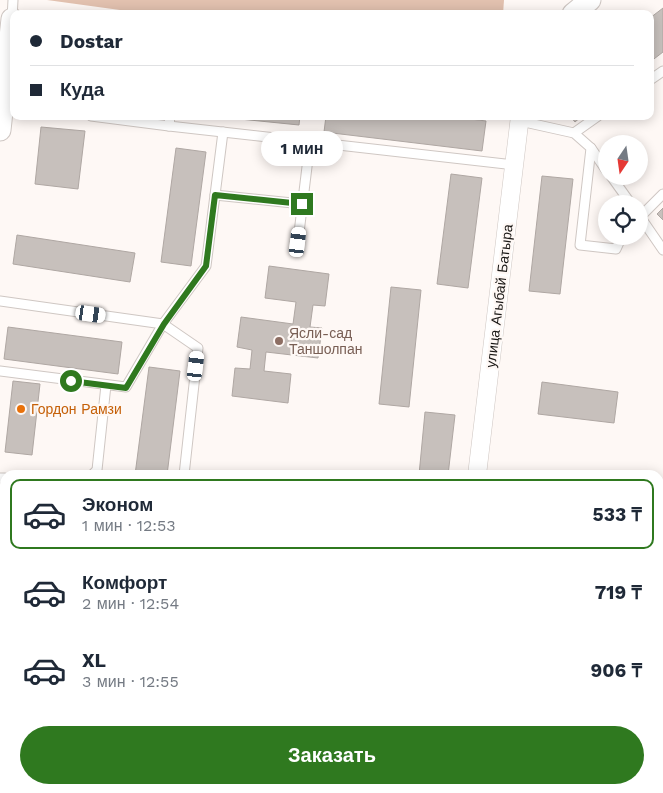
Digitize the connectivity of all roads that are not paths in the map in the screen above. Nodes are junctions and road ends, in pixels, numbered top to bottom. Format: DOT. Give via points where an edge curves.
graph roads {
  1 [pos="590,0"];
  2 [pos="578,10"];
  3 [pos="10,14"];
  4 [pos="8,106"];
  5 [pos="122,120"];
  6 [pos="170,120"];
  7 [pos="520,120"];
  8 [pos="524,120"];
  9 [pos="592,120"];
  10 [pos="169,126"];
  11 [pos="0,130"];
  12 [pos="223,132"];
  13 [pos="574,133"];
  14 [pos="310,142"];
  15 [pos="591,148"];
  16 [pos="598,158"];
  17 [pos="515,165"];
  18 [pos="663,194"];
  19 [pos="215,195"];
  20 [pos="302,204"];
  21 [pos="648,208"];
  22 [pos="648,229"];
  23 [pos="298,242"];
  24 [pos="618,245"];
  25 [pos="663,250"];
  26 [pos="0,301"];
  27 [pos="164,324"];
  28 [pos="0,372"];
  29 [pos="106,385"];
  30 [pos="97,470"];
  31 [pos="185,470"];
  32 [pos="478,470"];
  1 -- 2 [label="street"];
  3 -- 4 [label="street"];
  4 -- 11 [label="street"];
  5 -- 10 [label="lane"];
  6 -- 10 [label="lane"];
  7 -- 17 [label="street, улица Агыбай Батыра"];
  8 -- 13 [label="lane"];
  9 -- 13 [label="lane"];
  10 -- 12 [label="lane"];
  12 -- 14 [label="lane"];
  12 -- 19 [label="lane"];
  13 -- 15 [label="lane"];
  14 -- 17 [label="lane"];
  14 -- 20 [label="lane"];
  15 -- 16 [label="lane"];
  15 -- 24 [label="lane" via="580,245 616,249"];
  17 -- 32 [label="street, улица Агыбай Батыра"];
  18 -- 21 [label="lane"];
  19 -- 20 [label="lane"];
  19 -- 27 [label="lane" via="206,266"];
  20 -- 23 [label="lane"];
  22 -- 25 [label="lane"];
  26 -- 27 [label="lane"];
  27 -- 29 [label="lane" via="126,388"];
  27 -- 31 [label="lane" via="198,348"];
  28 -- 29 [label="lane"];
  29 -- 30 [label="lane"];
}
